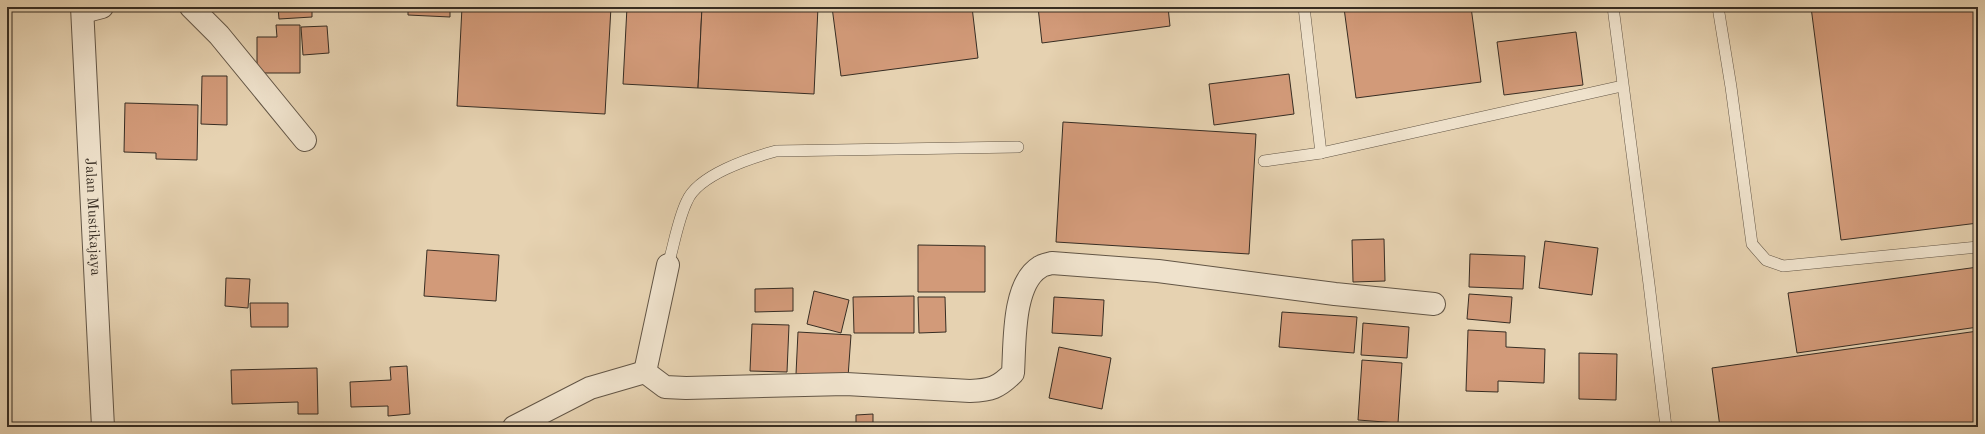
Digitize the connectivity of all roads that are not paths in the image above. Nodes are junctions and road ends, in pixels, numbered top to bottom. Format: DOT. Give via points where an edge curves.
graph roads {
  1 [pos="191,7"];
  2 [pos="1304,7"];
  3 [pos="1613,7"];
  4 [pos="1718,7"];
  5 [pos="89,9"];
  6 [pos="1622,86"];
  7 [pos="306,140"];
  8 [pos="1018,147"];
  9 [pos="1321,153"];
  10 [pos="1264,161"];
  11 [pos="1978,247"];
  12 [pos="668,265"];
  13 [pos="1434,304"];
  14 [pos="645,372"];
  15 [pos="103,427"];
  16 [pos="514,427"];
  17 [pos="1666,427"];
  1 -- 7 [label="street" via="219,36"];
  2 -- 9 [label="lane"];
  3 -- 6 [label="lane"];
  4 -- 11 [label="lane" via="1752,244 1766,260 1783,266"];
  5 -- 15 [label="street, Jalan Mustikajaya"];
  6 -- 9 [label="lane"];
  6 -- 17 [label="lane"];
  8 -- 12 [label="lane" via="776,151 759,156 739,163 698,186 687,200"];
  9 -- 10 [label="lane"];
  12 -- 14 [label="street"];
  13 -- 14 [label="street" via="1158,272 1052,263 1040,267 1024,286 1018,307 1013,373 1000,386 986,390 846,384 672,388 665,387"];
  14 -- 16 [label="street" via="590,388"];
}
